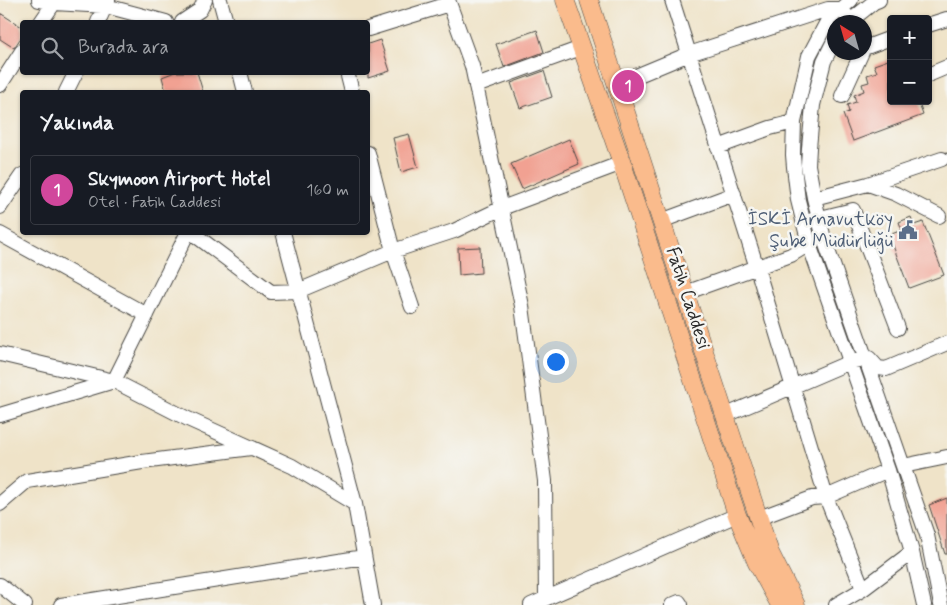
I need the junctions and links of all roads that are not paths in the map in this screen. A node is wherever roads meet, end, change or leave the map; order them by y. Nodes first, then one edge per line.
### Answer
1 (39, 0) edge
2 (205, 0) edge
3 (220, 0) edge
4 (565, 0) edge
5 (589, 0) edge
6 (672, 0) edge
7 (879, 0) edge
8 (449, 2) edge
9 (54, 3) junction
10 (107, 3) edge
11 (845, 4) edge
12 (859, 15) edge
13 (947, 19) edge
14 (42, 20) edge
15 (99, 20) edge
16 (160, 20) edge
17 (185, 20) edge
18 (225, 20) edge
19 (932, 24) edge
20 (370, 27) edge
21 (887, 39) edge
22 (872, 45) edge
23 (581, 48) junction
24 (20, 54) edge
25 (689, 54) junction
26 (827, 55) edge
27 (858, 60) edge
28 (947, 67) edge
29 (932, 73) edge
30 (74, 75) edge
31 (241, 75) edge
32 (348, 75) edge
33 (617, 84) junction
34 (0, 85) edge
35 (476, 86) junction
36 (67, 90) edge
37 (244, 90) edge
38 (352, 90) edge
39 (842, 96) dead end
40 (794, 122) junction
41 (718, 147) junction
42 (942, 159) dead end
43 (370, 161) edge
44 (622, 163) junction
45 (20, 178) edge
46 (868, 184) junction
47 (853, 189) junction
48 (734, 194) junction
49 (814, 198) junction
50 (0, 207) edge
51 (502, 208) junction
52 (853, 210) junction
53 (939, 216) dead end
54 (819, 219) junction
55 (661, 221) junction
56 (804, 221) junction
57 (0, 234) edge
58 (188, 235) edge
59 (194, 235) edge
60 (284, 235) edge
61 (809, 244) junction
62 (393, 251) junction
63 (757, 268) junction
64 (298, 291) junction
65 (685, 293) junction
66 (412, 307) dead end
67 (147, 315) junction
68 (898, 328) dead end
69 (947, 343) edge
70 (0, 354) edge
71 (865, 358) junction
72 (850, 362) junction
73 (114, 381) junction
74 (793, 387) junction
75 (0, 415) edge
76 (724, 416) junction
77 (252, 448) junction
78 (947, 457) edge
79 (903, 466) junction
80 (888, 470) junction
81 (826, 497) junction
82 (0, 504) edge
83 (355, 504) junction
84 (737, 515) junction
85 (759, 518) junction
86 (912, 552) junction
87 (364, 558) junction
88 (0, 586) edge
89 (863, 589) junction
90 (546, 598) junction
91 (25, 605) edge
92 (61, 605) edge
93 (373, 605) edge
94 (531, 605) edge
95 (672, 605) edge
96 (680, 605) edge
97 (780, 605) edge
98 (796, 605) edge
99 (836, 605) edge
100 (924, 605) edge
101 (941, 605) edge

1 - 9 street
2 - 17 street
3 - 18 street
4 - 23 main road, Fatih Caddesi
5 - 33 main road, Fatih Caddesi
6 - 25 street
7 - 12 street
8 - 20 street
8 - 35 street
9 - 10 street
9 - 14 street
10 - 15 street
10 - 16 street
11 - 25 street
11 - 40 street
13 - 19 street
21 - 22 street
23 - 35 street
23 - 44 main road, Fatih Caddesi
24 - 34 street
25 - 33 street
25 - 41 street
26 - 49 street
27 - 39 street
28 - 29 street
30 - 36 street
31 - 37 street
32 - 38 street
33 - 55 main road, Fatih Caddesi
35 - 51 street
40 - 41 street
40 - 56 street
41 - 48 street
42 - 46 street
43 - 62 street
44 - 51 street
44 - 84 main road, Fatih Caddesi
45 - 50 street
46 - 47 street
46 - 53 street
47 - 49 street
47 - 52 street
48 - 55 street
48 - 63 street
49 - 54 street
51 - 62 street
51 - 90 street
52 - 54 street
52 - 68 street
54 - 56 street
54 - 71 street
55 - 65 main road, Fatih Caddesi
56 - 61 street
57 - 67 street
58 - 67 street
59 - 64 street
60 - 64 street
61 - 63 street
61 - 72 street
62 - 64 street
62 - 66 street
63 - 65 street
63 - 74 street
64 - 83 street
65 - 76 main road, Fatih Caddesi
67 - 73 street
69 - 71 street
70 - 73 street
71 - 72 street
71 - 79 street
72 - 74 street
72 - 80 street
73 - 75 street
73 - 77 street
74 - 76 street
74 - 81 street
76 - 85 main road, Fatih Caddesi
77 - 82 street
77 - 83 street
78 - 79 street
79 - 101 street
80 - 81 street
80 - 86 street
81 - 85 street
81 - 89 street
83 - 87 street
84 - 90 street
84 - 97 main road, Fatih Caddesi
85 - 98 main road, Fatih Caddesi
86 - 89 street
86 - 100 street
87 - 92 street
87 - 93 street
88 - 91 street
89 - 99 street
90 - 94 street
95 - 96 street

